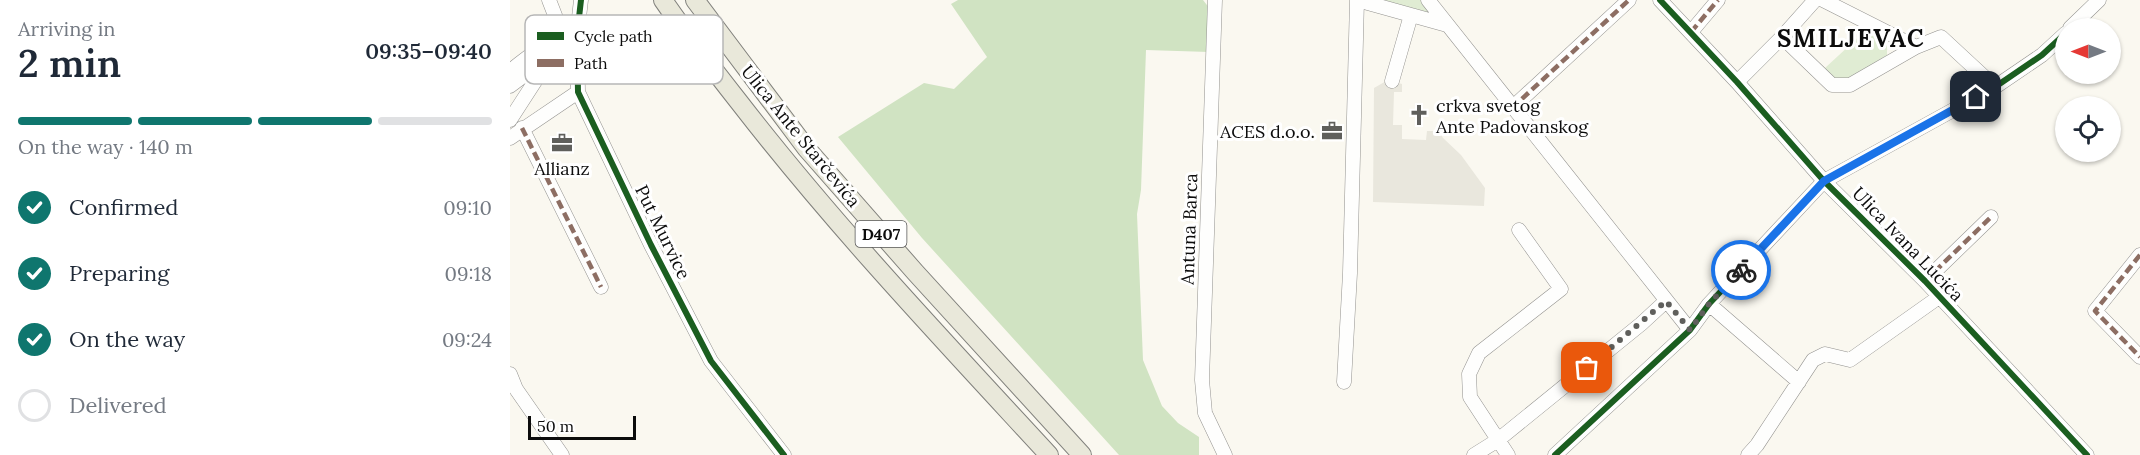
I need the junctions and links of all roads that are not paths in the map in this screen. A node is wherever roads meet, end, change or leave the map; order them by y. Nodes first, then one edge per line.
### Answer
1 (549, 0) edge
2 (581, 0) edge
3 (663, 0) edge
4 (695, 0) edge
5 (1215, 0) edge
6 (1357, 0) edge
7 (1428, 0) edge
8 (1629, 0) edge
9 (1660, 0) edge
10 (1718, 0) edge
11 (1815, 0) edge
12 (1823, 0) edge
13 (2099, 0) edge
14 (558, 15) edge
15 (576, 15) edge
16 (673, 15) edge
17 (706, 15) edge
18 (1411, 15) junction
19 (2080, 18) edge
20 (1447, 25) junction
21 (1691, 32) junction
22 (723, 37) edge
23 (1782, 37) junction
24 (2055, 43) edge
25 (1916, 47) junction
26 (525, 62) edge
27 (510, 71) edge
28 (525, 72) edge
29 (1392, 81) dead end
30 (723, 82) edge
31 (1737, 82) junction
32 (532, 84) edge
33 (535, 84) edge
34 (577, 84) edge
35 (510, 86) edge
36 (1995, 87) junction
37 (578, 92) junction
38 (510, 100) edge
39 (1512, 108) junction
40 (516, 124) edge
41 (510, 138) edge
42 (1824, 181) junction
43 (1991, 217) dead end
44 (1519, 230) dead end
45 (2140, 255) edge
46 (1925, 281) junction
47 (602, 287) dead end
48 (1939, 297) junction
49 (1666, 301) junction
50 (1709, 304) junction
51 (1690, 330) junction
52 (2140, 357) edge
53 (510, 374) edge
54 (1344, 382) dead end
55 (1798, 382) junction
56 (1498, 440) junction
57 (562, 455) edge
58 (784, 455) edge
59 (1049, 455) edge
60 (1083, 455) edge
61 (1225, 455) edge
62 (1474, 455) edge
63 (1508, 455) edge
64 (1555, 455) edge
65 (1748, 455) edge
66 (2087, 455) edge

1 - 14 street
2 - 15 street, Put Murvice
3 - 16 main road, Ulica Ante Starčevića / D407
4 - 17 main road, Ulica Ante Starčevića / D407
5 - 61 street, Antuna Barca
6 - 18 street
6 - 54 street
7 - 20 street
8 - 39 street
9 - 21 street, Ulica Ivana Lucića
10 - 21 street
11 - 23 street
12 - 25 street
13 - 19 street
18 - 20 street
18 - 29 street
20 - 39 street
21 - 31 street, Ulica Ivana Lucića
22 - 60 main road, Ulica Ante Starčevića / D407
23 - 25 street
23 - 31 street
24 - 36 street
25 - 36 street
26 - 27 street
28 - 35 street
30 - 59 main road, Ulica Ante Starčevića / D407
31 - 42 street, Ulica Ivana Lucića
32 - 38 street
33 - 40 street
34 - 37 street, Put Murvice
36 - 42 street
37 - 40 street
37 - 58 street, Put Murvice
39 - 49 street
40 - 41 street
40 - 47 street
42 - 46 street, Ulica Ivana Lucića
42 - 50 street
43 - 46 street
44 - 56 street
45 - 52 street
46 - 48 street, Ulica Ivana Lucića
48 - 55 street
48 - 66 street, Ulica Ivana Lucića
49 - 51 street
49 - 56 street
50 - 51 street
50 - 55 street
51 - 64 street
53 - 57 street
55 - 65 street
56 - 62 street
56 - 63 street

